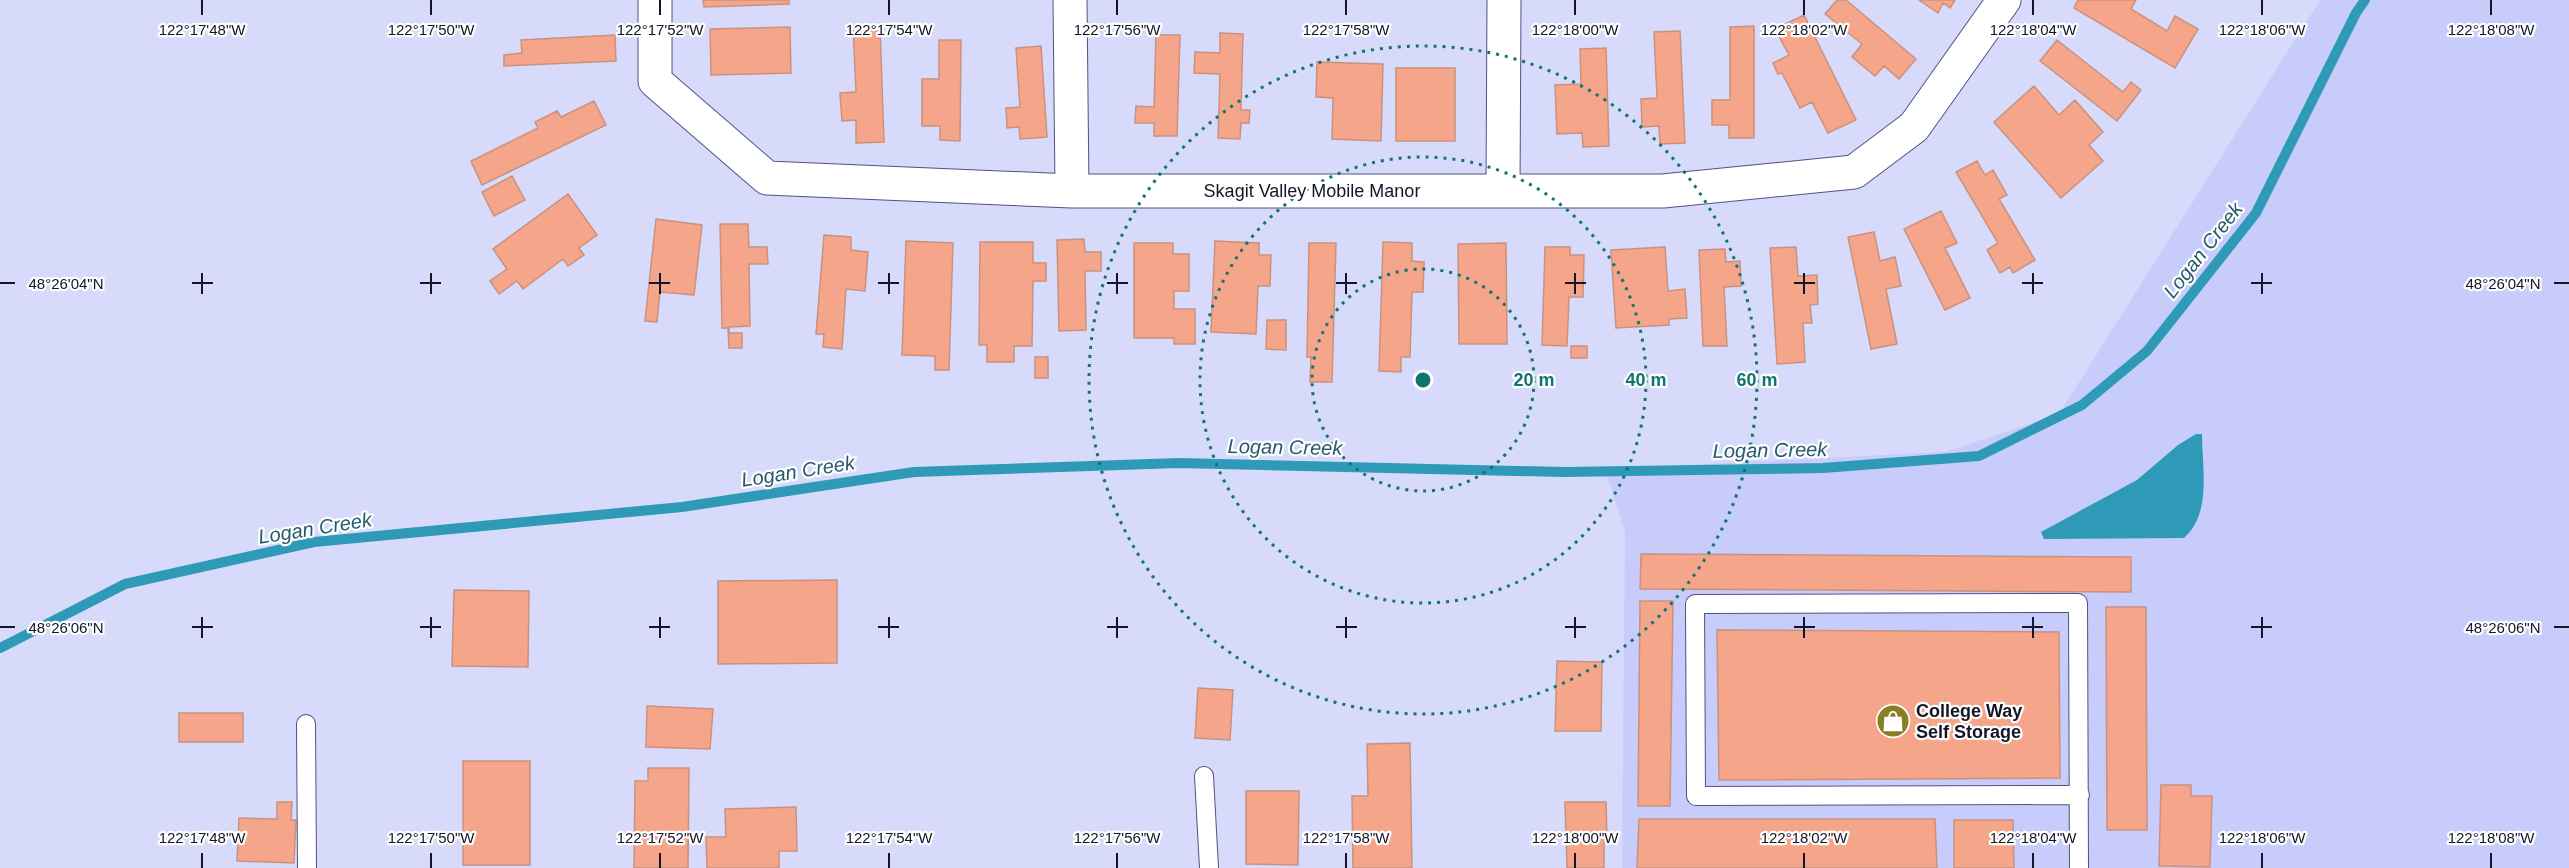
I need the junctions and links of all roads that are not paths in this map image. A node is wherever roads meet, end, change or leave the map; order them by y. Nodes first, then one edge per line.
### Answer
1 (655, 0) edge
2 (1070, 0) edge
3 (1504, 0) edge
4 (2004, 0) edge
5 (1072, 191) junction
6 (1503, 191) junction
7 (306, 724) dead end
8 (1204, 776) dead end
9 (2080, 795) junction
10 (307, 868) edge
11 (1209, 868) edge
12 (2079, 868) edge

1 - 5 street, Skagit Valley Mobile Manor
2 - 5 street
3 - 6 street
4 - 6 street, Skagit Valley Mobile Manor
5 - 6 street, Skagit Valley Mobile Manor
7 - 10 lane
8 - 11 lane
9 - 9 lane
9 - 12 lane

